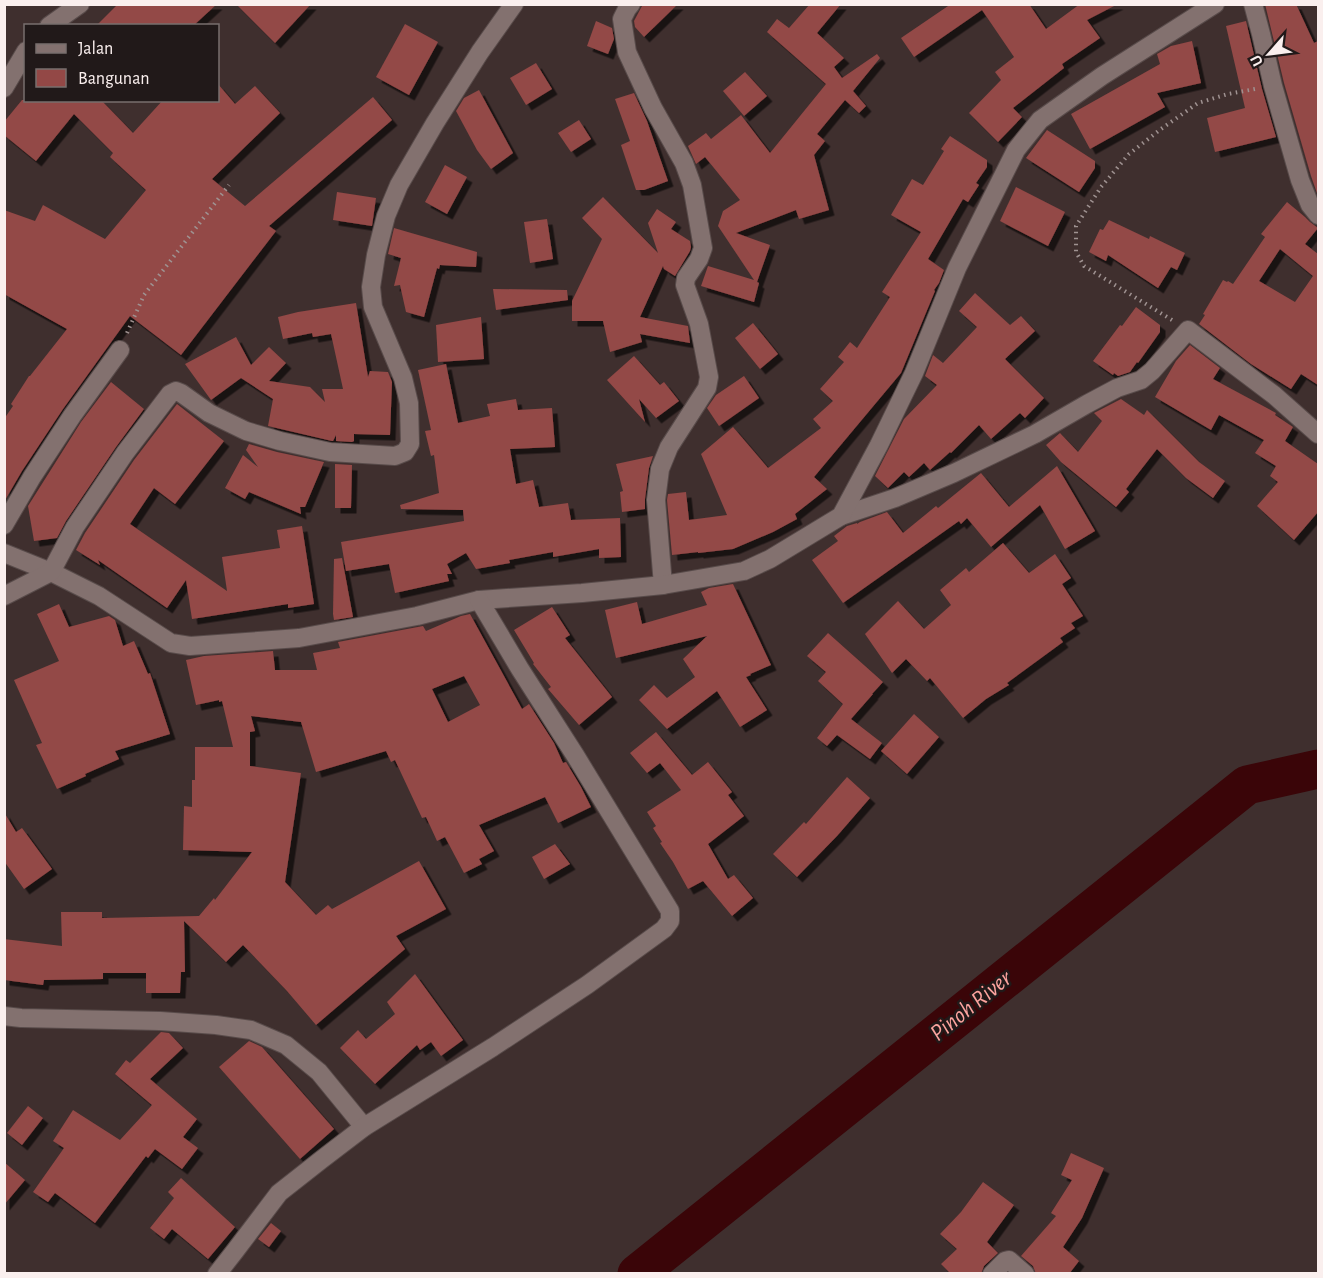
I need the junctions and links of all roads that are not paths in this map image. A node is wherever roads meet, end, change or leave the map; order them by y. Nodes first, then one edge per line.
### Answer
1 (80, 4) edge
2 (514, 4) edge
3 (631, 4) edge
4 (1215, 4) edge
5 (1253, 4) edge
6 (52, 24) edge
7 (24, 54) edge
8 (4, 88) edge
9 (1318, 215) edge
10 (120, 350) road end
11 (1318, 434) edge
12 (841, 516) junction
13 (4, 525) edge
14 (4, 553) edge
15 (51, 572) junction
16 (663, 585) junction
17 (4, 596) edge
18 (479, 600) junction
19 (4, 1016) edge
20 (364, 1127) junction
21 (217, 1274) edge
22 (992, 1274) edge
23 (1024, 1274) edge

1 - 6 street
2 - 15 street
3 - 16 street
4 - 12 street
5 - 9 street
7 - 8 street
10 - 13 street
11 - 12 street
12 - 16 street
14 - 15 street
15 - 17 street
15 - 18 street
16 - 18 street
18 - 20 street
19 - 20 street
20 - 21 street
22 - 23 street

